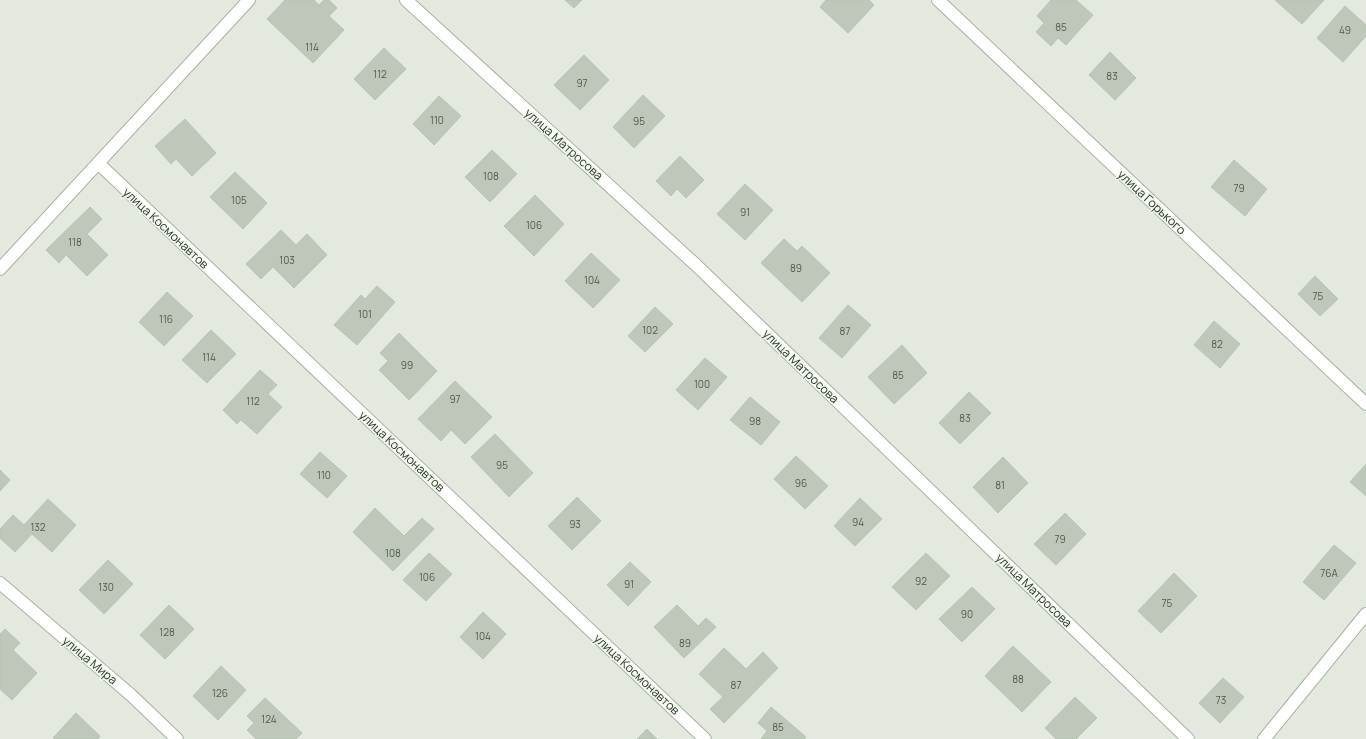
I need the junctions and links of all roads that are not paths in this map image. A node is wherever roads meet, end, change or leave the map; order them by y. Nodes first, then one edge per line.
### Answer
1 (248, 0) edge
2 (406, 0) edge
3 (938, 0) edge
4 (98, 164) junction
5 (0, 269) edge
6 (1366, 404) edge
7 (0, 583) edge
8 (1366, 614) edge
9 (177, 739) edge
10 (706, 739) edge
11 (1188, 739) edge
12 (1264, 739) edge

1 - 4 street
2 - 11 street, улица Матросова
3 - 6 street, улица Горького
4 - 5 street
4 - 10 street, улица Космонавтов
7 - 9 street, улица Мира
8 - 12 street

